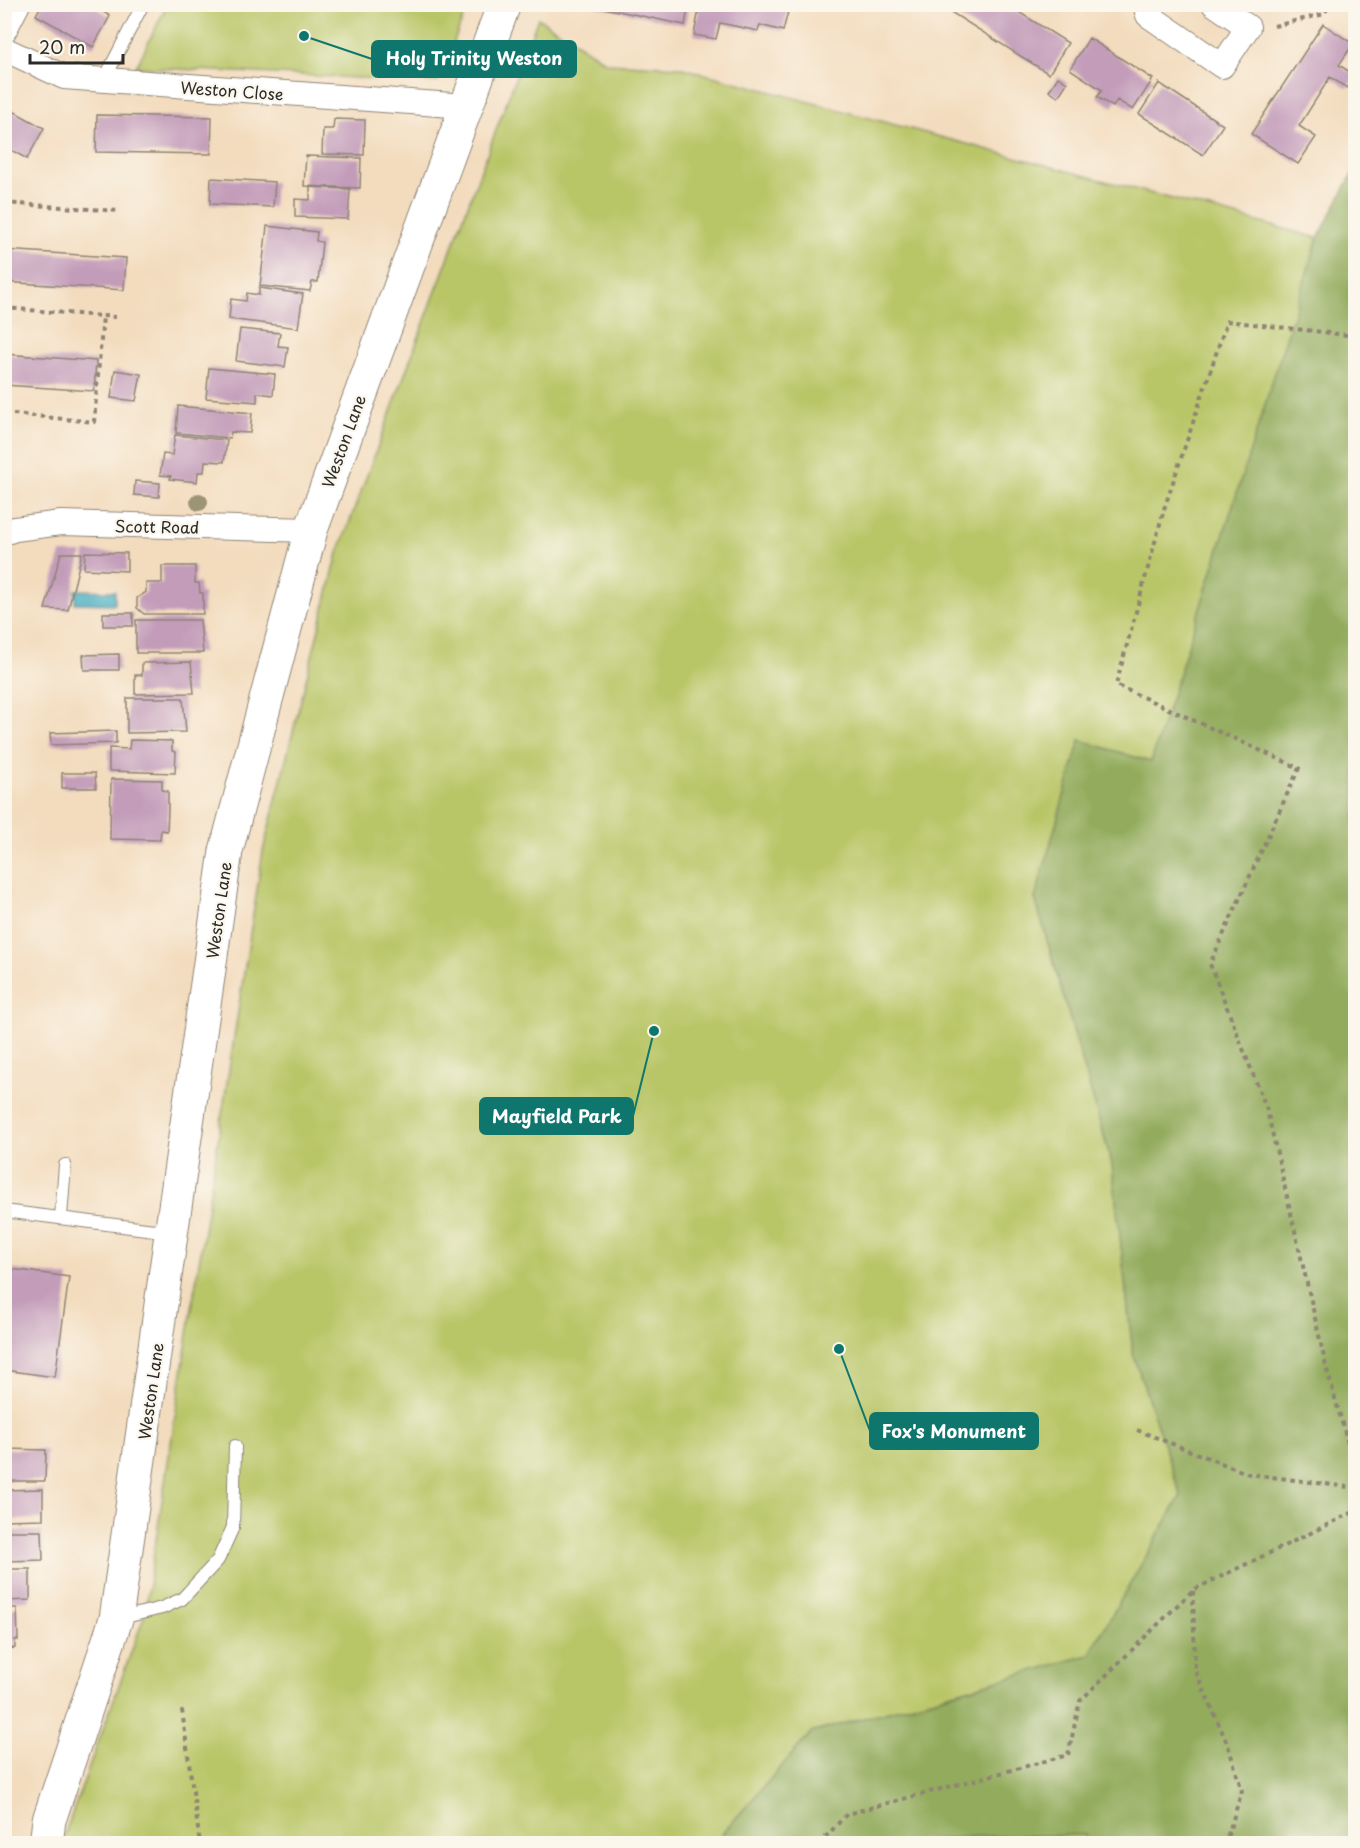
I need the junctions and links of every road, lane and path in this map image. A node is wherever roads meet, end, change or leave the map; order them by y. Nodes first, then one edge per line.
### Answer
1 (18, 4) edge
2 (143, 4) edge
3 (504, 4) edge
4 (1145, 4) edge
5 (1214, 4) edge
6 (1330, 4) edge
7 (4, 32) edge
8 (1243, 34) junction
9 (4, 49) edge
10 (104, 80) junction
11 (465, 106) junction
12 (4, 203) edge
13 (119, 211) dead end
14 (4, 308) edge
15 (103, 316) junction
16 (115, 317) dead end
17 (1356, 336) edge
18 (4, 413) edge
19 (311, 530) junction
20 (4, 533) edge
21 (65, 1165) dead end
22 (4, 1211) edge
23 (61, 1217) junction
24 (172, 1233) junction
25 (1137, 1430) dead end
26 (235, 1446) dead end
27 (1356, 1472) edge
28 (1356, 1488) edge
29 (1356, 1510) edge
30 (1192, 1590) junction
31 (116, 1619) junction
32 (182, 1710) dead end
33 (46, 1844) edge
34 (200, 1844) edge
35 (819, 1844) edge
36 (1225, 1844) edge

1 - 7 street
2 - 10 lane
3 - 11 street, Weston Lane
4 - 8 street
5 - 8 street
6 - 8 path
9 - 10 street, Weston Close
10 - 11 street, Weston Close
11 - 19 street, Weston Lane
12 - 13 path
14 - 15 path
15 - 16 path
15 - 18 path
17 - 27 path
19 - 20 street, Scott Road
19 - 24 street, Weston Lane
21 - 23 lane
22 - 23 lane
23 - 24 lane
24 - 31 street, Weston Lane
25 - 28 path
26 - 31 lane
29 - 30 path
30 - 35 path
30 - 36 path
31 - 33 street, Weston Lane
32 - 34 path

